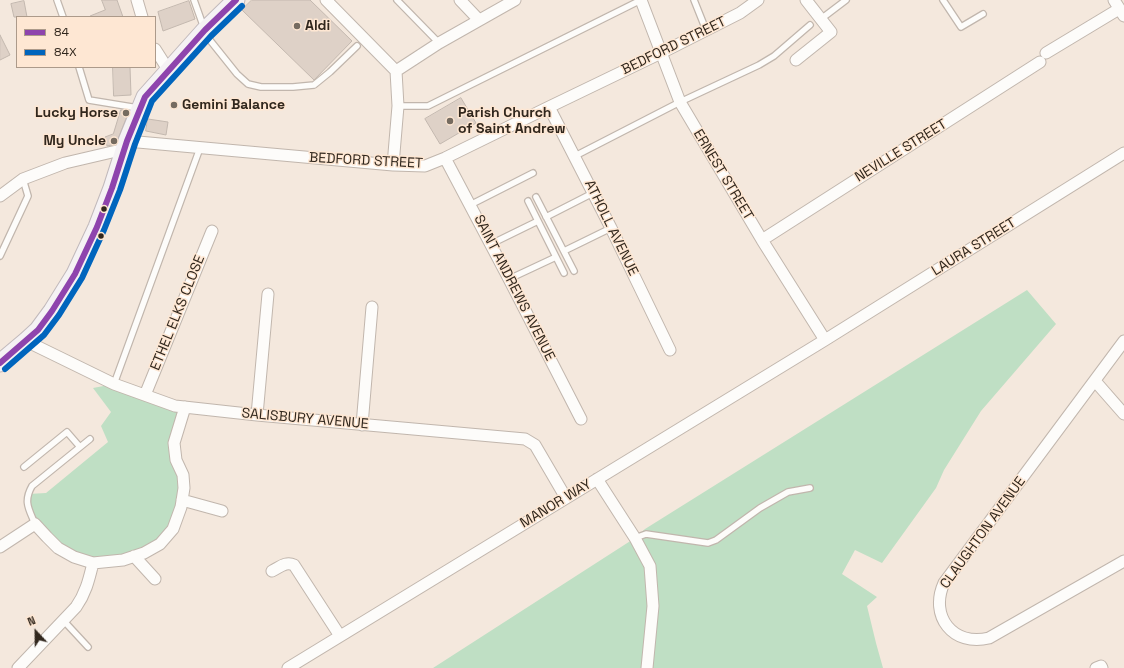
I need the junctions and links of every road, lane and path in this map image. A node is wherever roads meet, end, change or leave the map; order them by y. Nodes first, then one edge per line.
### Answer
1 (57, 0) edge
2 (137, 0) edge
3 (194, 0) edge
4 (236, 0) edge
5 (326, 0) edge
6 (398, 0) edge
7 (460, 0) edge
8 (516, 0) edge
9 (641, 0) edge
10 (694, 0) edge
11 (758, 0) edge
12 (806, 0) edge
13 (846, 0) edge
14 (945, 1) edge
15 (1119, 8) edge
16 (983, 14) dead end
17 (63, 16) edge
18 (142, 16) edge
19 (821, 19) junction
20 (479, 20) junction
21 (810, 25) dead end
22 (706, 30) junction
23 (204, 31) junction
24 (439, 43) junction
25 (357, 46) dead end
26 (156, 51) edge
27 (1046, 52) dead end
28 (661, 54) junction
29 (796, 60) dead end
30 (1040, 62) dead end
31 (79, 68) edge
32 (169, 71) junction
33 (396, 71) junction
34 (680, 102) junction
35 (398, 106) junction
36 (549, 107) junction
37 (141, 108) junction
38 (126, 145) junction
39 (200, 148) junction
40 (1124, 153) edge
41 (575, 156) junction
42 (445, 158) junction
43 (393, 165) junction
44 (534, 172) dead end
45 (23, 179) junction
46 (594, 193) junction
47 (0, 196) edge
48 (536, 197) dead end
49 (528, 201) dead end
50 (470, 205) junction
51 (546, 216) junction
52 (538, 221) junction
53 (611, 228) junction
54 (212, 231) dead end
55 (762, 240) junction
56 (491, 244) junction
57 (564, 251) junction
58 (0, 256) edge
59 (556, 256) junction
60 (574, 271) dead end
61 (564, 273) dead end
62 (509, 279) junction
63 (268, 294) dead end
64 (372, 308) dead end
65 (825, 340) junction
66 (26, 342) junction
67 (1124, 342) edge
68 (670, 350) dead end
69 (0, 363) edge
70 (1095, 381) junction
71 (114, 384) junction
72 (144, 395) junction
73 (185, 407) junction
74 (1124, 414) edge
75 (257, 415) junction
76 (581, 419) dead end
77 (362, 425) junction
78 (90, 439) dead end
79 (80, 447) junction
80 (24, 467) dead end
81 (597, 479) junction
82 (810, 488) dead end
83 (566, 498) junction
84 (182, 500) junction
85 (222, 510) dead end
86 (35, 524) junction
87 (635, 538) junction
88 (0, 547) edge
89 (134, 556) junction
90 (1124, 561) edge
91 (93, 563) junction
92 (272, 571) dead end
93 (155, 579) dead end
94 (63, 620) junction
95 (340, 636) junction
96 (88, 647) dead end
97 (18, 668) edge
98 (288, 668) edge
99 (647, 668) edge
100 (1096, 668) edge
101 (1102, 668) edge

1 - 17 lane
2 - 18 street
3 - 23 lane
4 - 23 main road
5 - 33 street
6 - 24 lane
7 - 20 street
8 - 20 street
9 - 28 street, ERNEST STREET
9 - 35 lane
10 - 22 lane
11 - 22 street, BEDFORD STREET
12 - 19 street
13 - 19 lane
14 - 16 lane
15 - 27 street
19 - 29 street
20 - 24 street
21 - 34 lane
22 - 28 street, BEDFORD STREET
23 - 25 lane
23 - 32 main road
24 - 33 street
26 - 32 street
28 - 34 street, ERNEST STREET
28 - 36 street, BEDFORD STREET
30 - 55 street, NEVILLE STREET
31 - 37 lane
32 - 37 main road
33 - 35 street
34 - 41 lane
34 - 55 street, ERNEST STREET
35 - 43 street
36 - 41 street, ATHOLL AVENUE
36 - 42 street, BEDFORD STREET
37 - 38 main road
38 - 39 street, BEDFORD STREET
38 - 45 street, BEDFORD STREET
38 - 66 main road
39 - 43 street, BEDFORD STREET
39 - 71 lane
40 - 65 street, LAURA STREET
41 - 46 street, ATHOLL AVENUE
42 - 43 street, BEDFORD STREET
42 - 50 street, SAINT ANDREWS AVENUE
44 - 50 lane
45 - 47 street, BEDFORD STREET
45 - 58 lane
46 - 51 lane
46 - 53 street, ATHOLL AVENUE
48 - 51 lane
49 - 52 lane
50 - 56 street, SAINT ANDREWS AVENUE
51 - 57 lane
52 - 56 lane
52 - 59 lane
53 - 57 lane
53 - 68 street, ATHOLL AVENUE
54 - 72 street, ETHEL ELKS CLOSE
55 - 65 street, ERNEST STREET
56 - 62 street, SAINT ANDREWS AVENUE
57 - 60 lane
59 - 61 lane
59 - 62 lane
62 - 76 street, SAINT ANDREWS AVENUE
63 - 75 street
64 - 77 street
65 - 81 street, MANOR WAY
66 - 69 main road
66 - 71 street, SALISBURY AVENUE
67 - 70 street, CLAUGHTON AVENUE
70 - 74 street
70 - 90 street, CLAUGHTON AVENUE
71 - 72 street, SALISBURY AVENUE
72 - 73 street, SALISBURY AVENUE
73 - 75 street, SALISBURY AVENUE
73 - 84 street
75 - 77 street, SALISBURY AVENUE
77 - 83 street, SALISBURY AVENUE
78 - 79 lane
79 - 80 lane
79 - 86 lane
81 - 83 street, MANOR WAY
81 - 87 street
82 - 87 lane
83 - 95 street, MANOR WAY
84 - 85 street
84 - 89 street
86 - 88 street
86 - 91 street
87 - 99 street
89 - 91 street
89 - 93 street
91 - 94 street
92 - 95 street
94 - 96 lane
94 - 97 street
95 - 98 street, MANOR WAY
100 - 101 street

